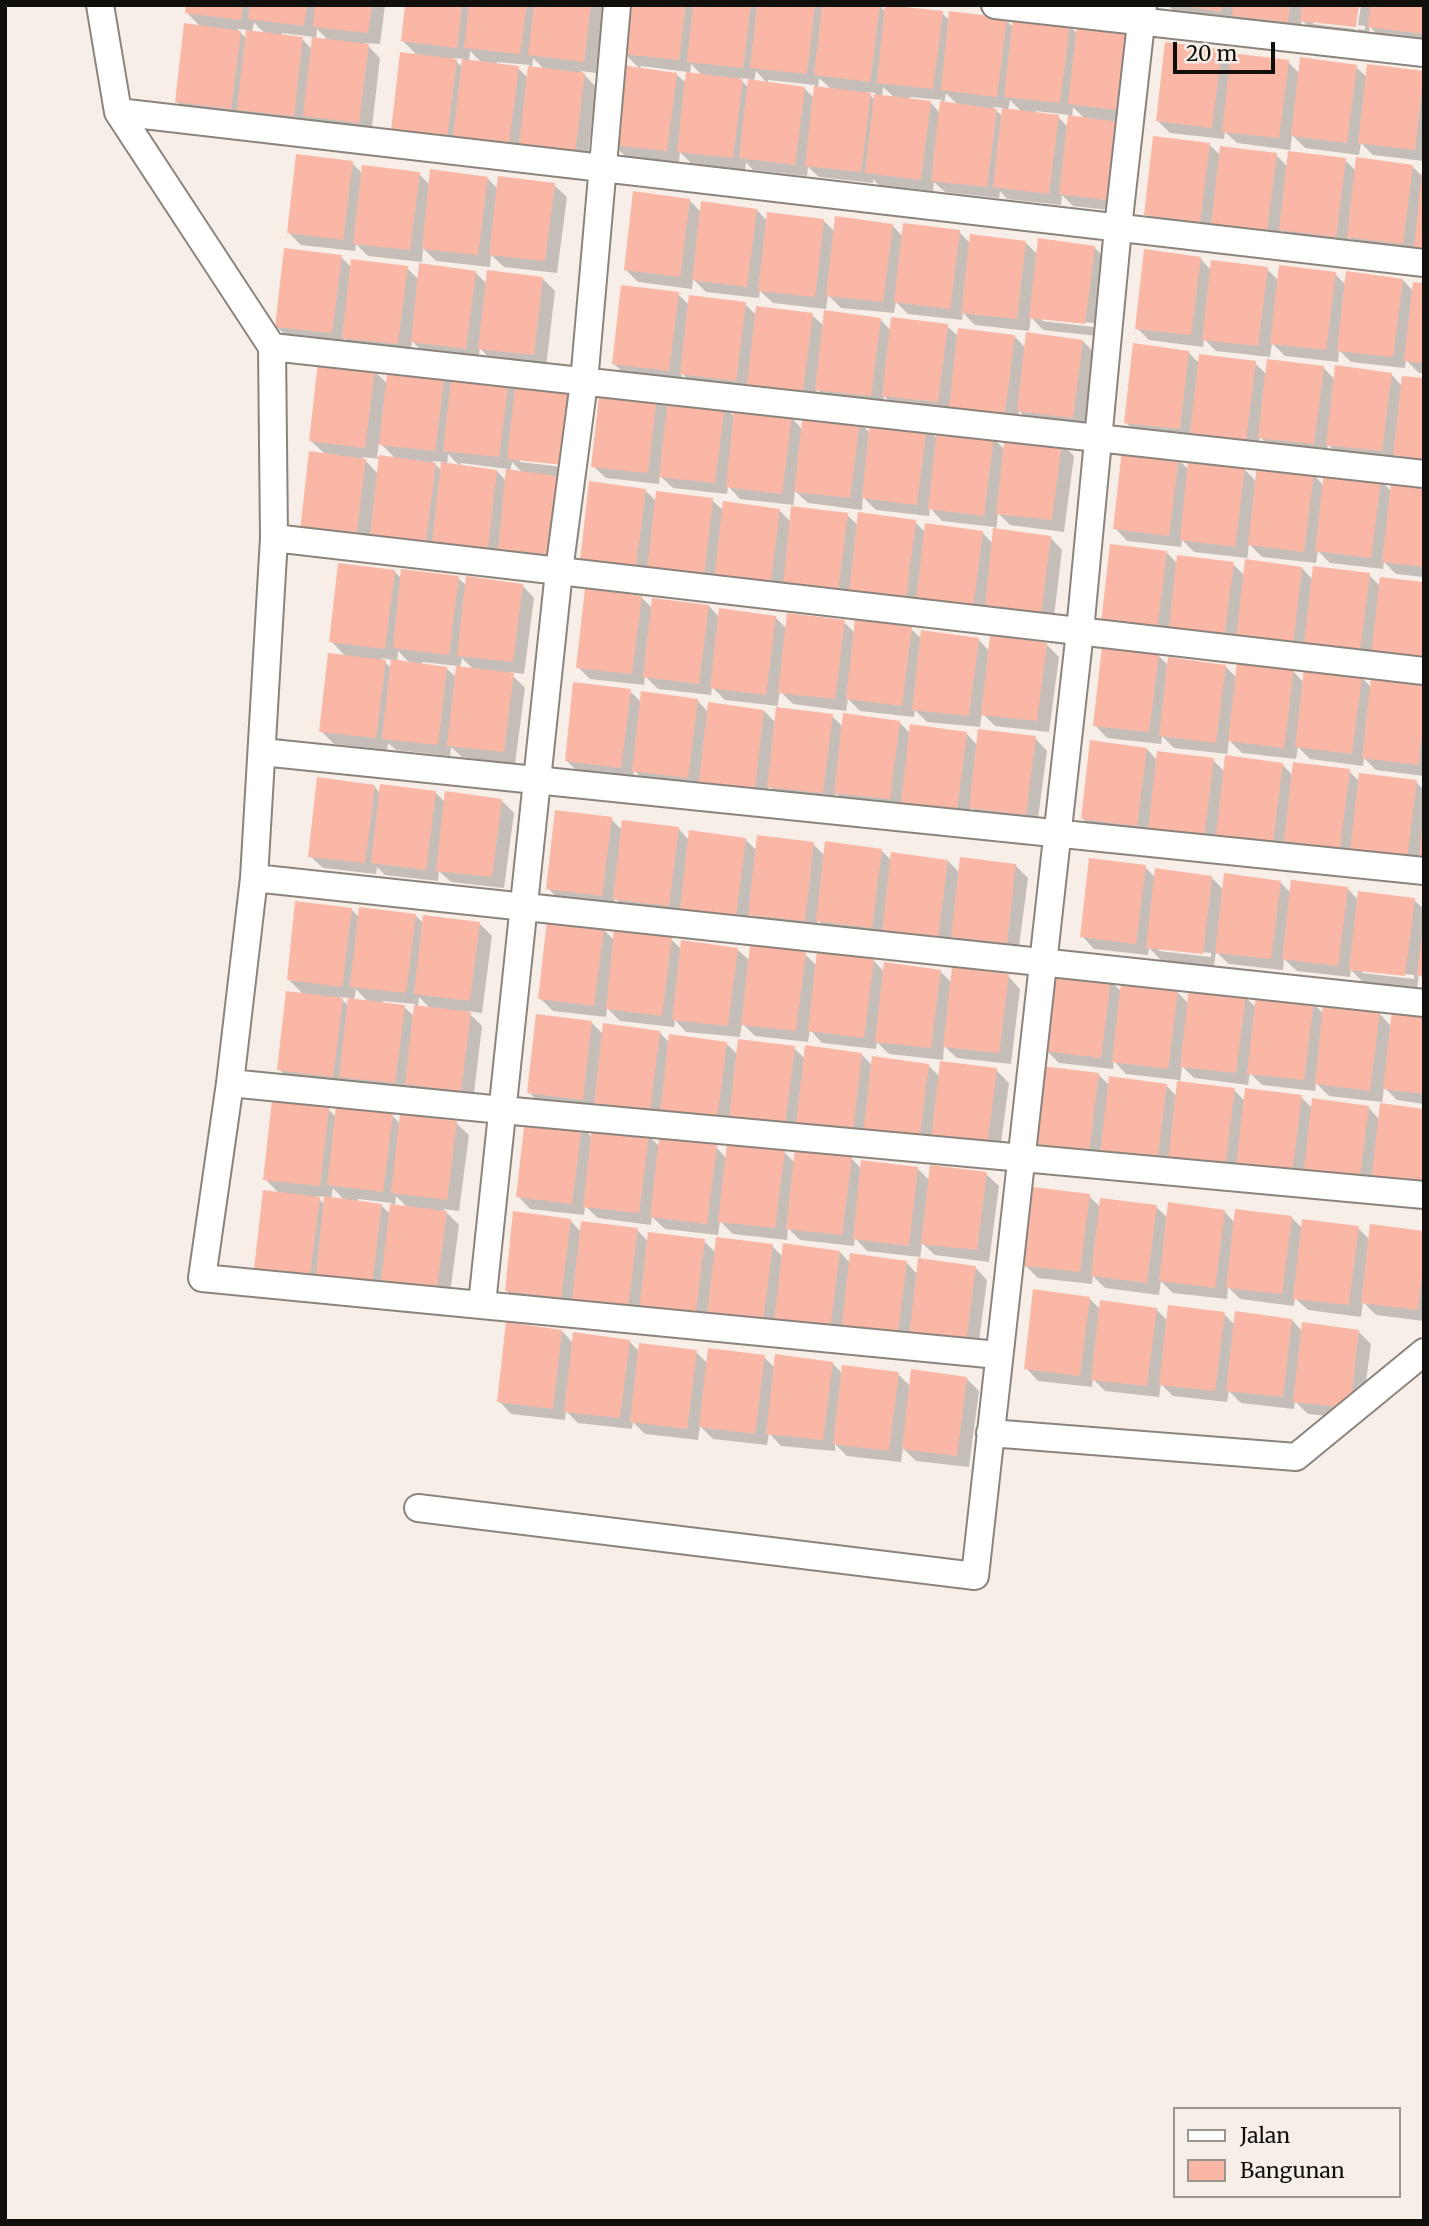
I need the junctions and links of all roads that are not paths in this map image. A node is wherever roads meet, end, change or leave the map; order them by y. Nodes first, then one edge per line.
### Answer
1 (100, 5) edge
2 (617, 5) edge
3 (995, 5) edge
4 (1142, 13) edge
5 (1424, 53) edge
6 (118, 112) junction
7 (604, 168) junction
8 (1118, 228) junction
9 (1424, 263) edge
10 (272, 347) junction
11 (584, 382) junction
12 (1100, 439) junction
13 (1424, 474) edge
14 (274, 538) junction
15 (559, 570) junction
16 (1080, 631) junction
17 (1424, 671) edge
18 (262, 752) junction
19 (537, 780) junction
20 (1058, 833) junction
21 (1424, 871) edge
22 (254, 878) junction
23 (525, 907) junction
24 (1043, 962) junction
25 (1424, 1003) edge
26 (230, 1083) junction
27 (502, 1110) junction
28 (1021, 1158) junction
29 (1424, 1195) edge
30 (482, 1304) junction
31 (1424, 1352) edge
32 (999, 1355) junction
33 (990, 1433) junction
34 (418, 1508) dead end

1 - 6 street
2 - 7 street
3 - 4 street
4 - 5 street
4 - 8 street
6 - 7 street
6 - 10 street
7 - 8 street
7 - 11 street
8 - 9 street
8 - 12 street
10 - 11 street
10 - 14 street
11 - 12 street
11 - 15 street
12 - 13 street
12 - 16 street
14 - 15 street
14 - 18 street
15 - 16 street
15 - 19 street
16 - 17 street
16 - 20 street
18 - 19 street
18 - 22 street
19 - 20 street
19 - 23 street
20 - 21 street
20 - 24 street
22 - 23 street
22 - 26 street
23 - 24 street
23 - 27 street
24 - 25 street
24 - 28 street
26 - 27 street
26 - 30 street
27 - 28 street
27 - 30 street
28 - 29 street
28 - 32 street
30 - 32 street
31 - 33 street
32 - 33 street
33 - 34 street

